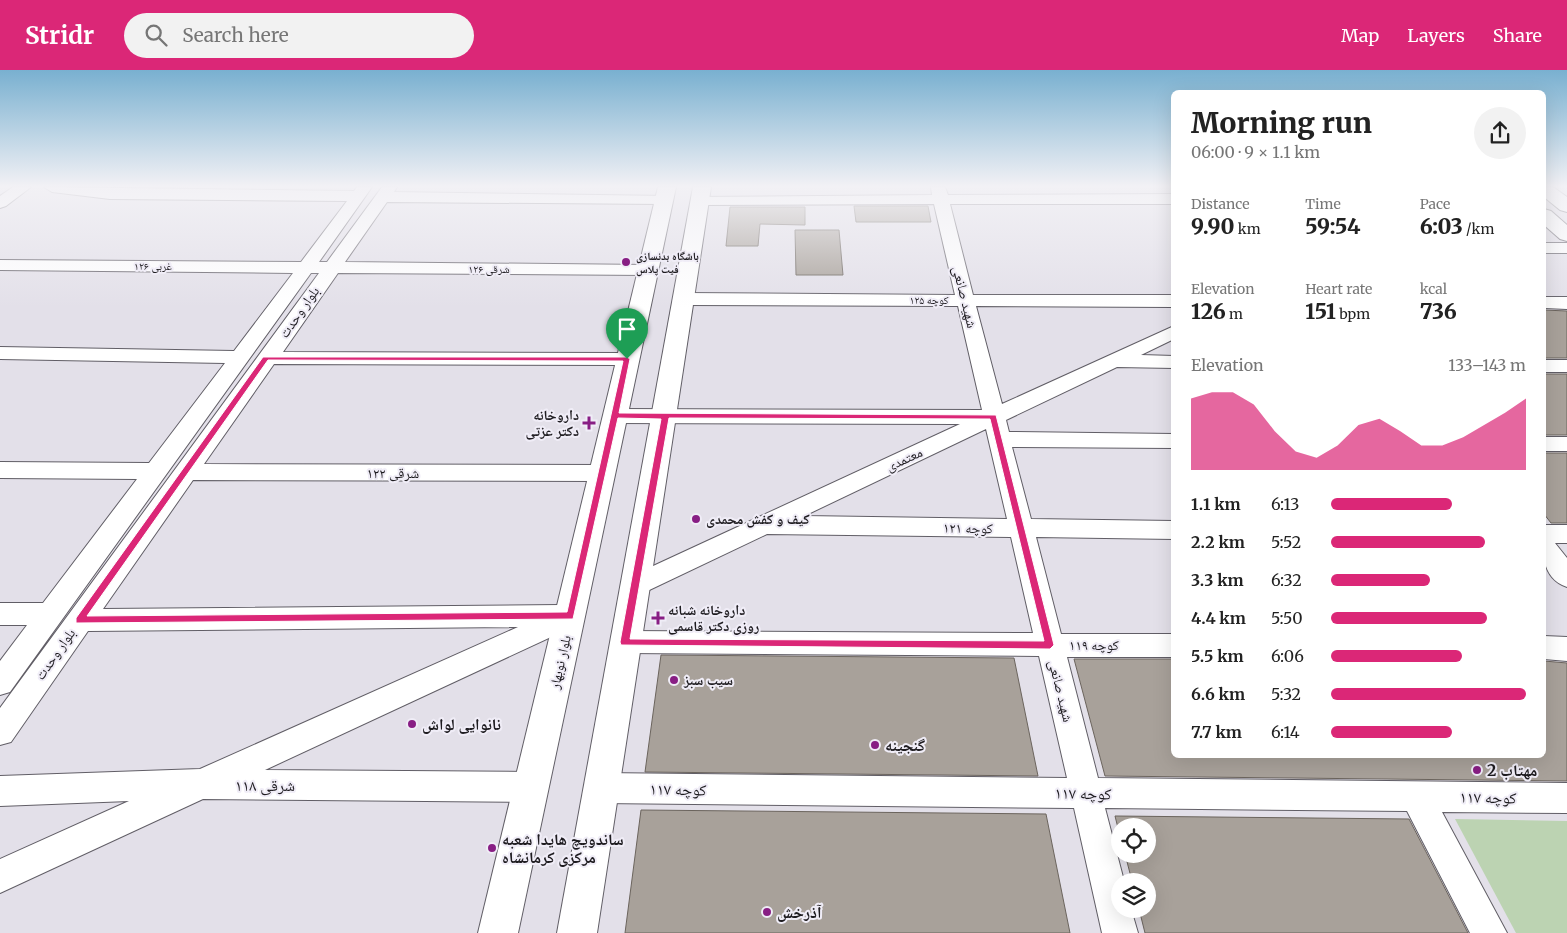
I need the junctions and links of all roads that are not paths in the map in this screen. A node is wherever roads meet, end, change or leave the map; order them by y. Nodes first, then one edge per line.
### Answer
1 (335, 227) edge
2 (360, 227) edge
3 (658, 227) edge
4 (696, 227) edge
5 (948, 227) edge
6 (1546, 248) edge
7 (1567, 248) edge
8 (0, 265) edge
9 (306, 267) junction
10 (330, 267) junction
11 (648, 270) junction
12 (684, 299) junction
13 (966, 300) junction
14 (1171, 301) edge
15 (1546, 303) edge
16 (1567, 303) edge
17 (1171, 333) edge
18 (0, 354) edge
19 (239, 357) junction
20 (266, 358) junction
21 (627, 359) junction
22 (1112, 361) junction
23 (1171, 362) edge
24 (1546, 366) edge
25 (1567, 366) edge
26 (615, 416) junction
27 (665, 417) junction
28 (997, 428) junction
29 (1171, 441) edge
30 (1546, 444) edge
31 (1567, 444) edge
32 (0, 470) edge
33 (155, 471) junction
34 (184, 472) junction
35 (602, 473) junction
36 (763, 525) junction
37 (1021, 528) junction
38 (1171, 530) edge
39 (1546, 534) edge
40 (1567, 534) edge
41 (1546, 550) edge
42 (1567, 577) edge
43 (634, 586) junction
44 (0, 614) edge
45 (51, 614) junction
46 (570, 616) junction
47 (79, 620) junction
48 (625, 642) junction
49 (1050, 645) junction
50 (1171, 646) edge
51 (1546, 648) edge
52 (1567, 649) edge
53 (0, 683) edge
54 (0, 732) edge
55 (197, 784) junction
56 (531, 787) junction
57 (600, 788) junction
58 (0, 791) edge
59 (1086, 793) junction
60 (1416, 796) junction
61 (1567, 798) edge
62 (0, 876) edge
63 (498, 933) edge
64 (577, 933) edge
65 (1120, 933) edge
66 (1489, 933) edge

1 - 9 street, بلوار وحدت
2 - 10 street, بلوار وحدت
3 - 11 main road, بلوار نوبهار
4 - 12 main road
5 - 13 street, شهید صانعی
6 - 7 street
8 - 9 street, ۱۲۶ غربی
9 - 10 street, ۱۲۶ غربی
9 - 19 street, بلوار وحدت
10 - 11 street, ۱۲۶ شرقی
10 - 20 street, بلوار وحدت
11 - 21 main road, بلوار نوبهار
12 - 13 street, کوچه ۱۲۵
12 - 27 main road
13 - 14 street, کوچه ۱۲۵
13 - 28 street, شهید صانعی
15 - 16 street
17 - 22 street, معتمدی
18 - 19 street
19 - 33 street, بلوار وحدت
20 - 21 street
20 - 34 street, بلوار وحدت
21 - 26 main road, بلوار نوبهار
22 - 23 street
22 - 28 street, معتمدی
24 - 25 street
26 - 27 street
26 - 35 main road, بلوار نوبهار
27 - 28 street
27 - 43 main road
28 - 29 street
28 - 36 street, معتمدی
28 - 37 street, شهید صانعی
30 - 31 street
32 - 33 street
33 - 45 street, بلوار وحدت
34 - 35 street, ۱۲۲ شرقی
34 - 47 street, بلوار وحدت
35 - 46 main road, بلوار نوبهار
36 - 37 street, کوچه ۱۲۱
36 - 43 street, معتمدی
37 - 38 street, کوچه ۱۲۱
37 - 49 street, شهید صانعی
39 - 40 street
41 - 42 street
43 - 48 main road
44 - 45 street
45 - 53 street, بلوار وحدت
46 - 47 street
46 - 55 street
46 - 56 main road, بلوار نوبهار
47 - 54 street, بلوار وحدت
48 - 49 street, کوچه ۱۱۹
48 - 57 main road
49 - 50 street, کوچه ۱۱۹
49 - 59 street, شهید صانعی
51 - 52 street
55 - 56 street, ۱۱۸ شرقی
55 - 58 street, ۱۱۸ شرقی
55 - 62 street
56 - 63 main road, بلوار نوبهار
57 - 59 street, کوچه ۱۱۷
57 - 64 main road
59 - 60 street, کوچه ۱۱۷
59 - 65 street, شهید صانعی
60 - 61 street, کوچه ۱۱۷
60 - 66 street

